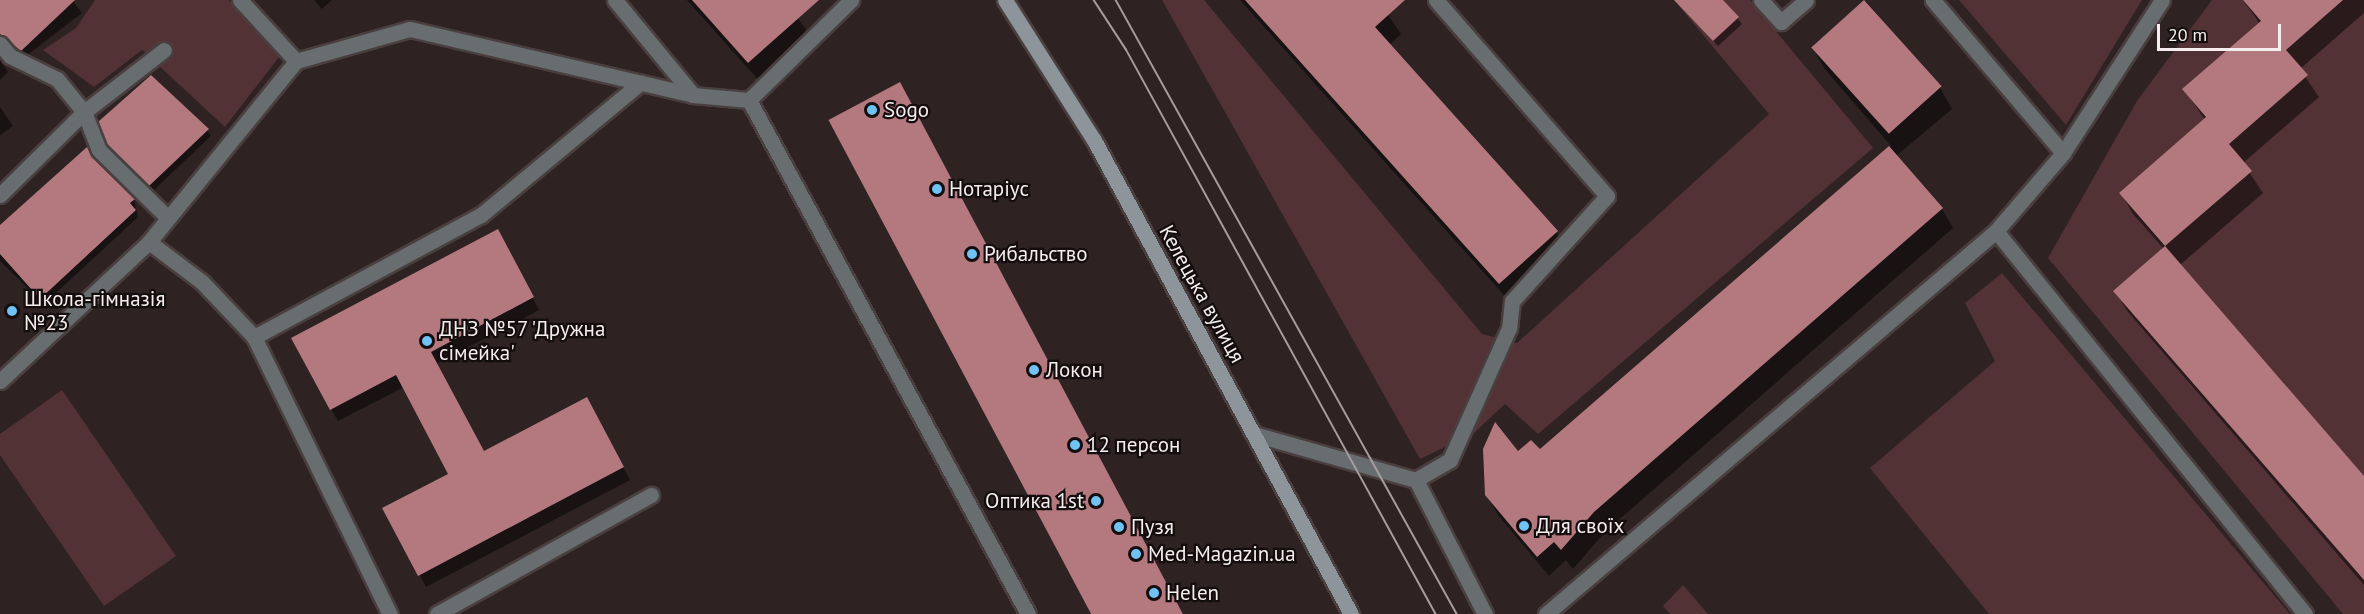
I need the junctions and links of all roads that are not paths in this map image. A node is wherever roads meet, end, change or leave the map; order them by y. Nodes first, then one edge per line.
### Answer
1 (240, 0) edge
2 (615, 0) edge
3 (851, 0) edge
4 (1436, 0) edge
5 (1761, 0) edge
6 (1806, 0) edge
7 (1933, 0) edge
8 (2162, 0) edge
9 (1008, 1) edge
10 (0, 44) edge
11 (164, 50) dead end
12 (296, 61) junction
13 (640, 83) junction
14 (693, 95) junction
15 (749, 100) junction
16 (84, 112) junction
17 (2063, 153) junction
18 (0, 195) edge
19 (168, 218) junction
20 (1996, 231) junction
21 (149, 242) junction
22 (254, 337) junction
23 (0, 381) edge
24 (1254, 434) junction
25 (1416, 480) junction
26 (651, 495) dead end
27 (390, 614) edge
28 (437, 614) edge
29 (1028, 614) edge
30 (1352, 614) edge
31 (1485, 614) edge
32 (1546, 614) edge
33 (2305, 614) edge

1 - 12 lane
2 - 14 lane
3 - 15 lane
4 - 25 lane
5 - 6 lane
7 - 17 lane
8 - 17 lane
9 - 24 main road, Келецька вулиця
10 - 16 lane
11 - 16 lane
12 - 13 lane
12 - 19 lane
13 - 14 lane
13 - 22 lane
14 - 15 lane
15 - 29 lane
16 - 18 lane
16 - 19 lane
17 - 20 lane
19 - 21 lane
20 - 32 lane
20 - 33 lane
21 - 22 lane
21 - 23 lane
22 - 27 lane
24 - 25 lane
24 - 30 main road, Келецька вулиця
25 - 31 lane
26 - 28 lane

